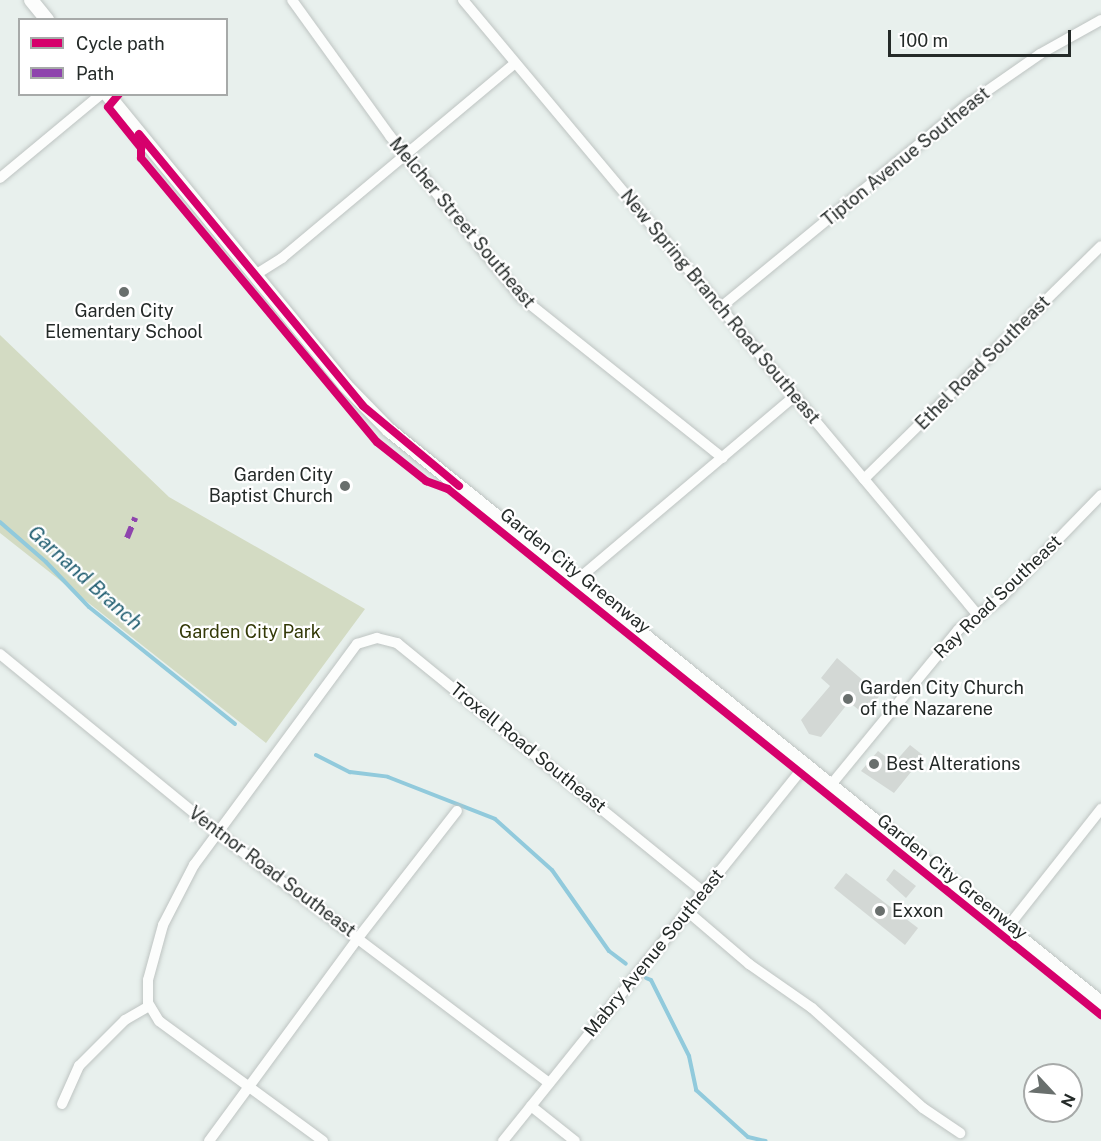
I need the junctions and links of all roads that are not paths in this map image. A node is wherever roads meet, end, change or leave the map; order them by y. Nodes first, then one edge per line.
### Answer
1 (30, 0) edge
2 (292, 0) edge
3 (463, 0) edge
4 (45, 18) edge
5 (1101, 20) edge
6 (515, 63) junction
7 (99, 96) edge
8 (109, 96) edge
9 (407, 156) junction
10 (0, 178) edge
11 (1101, 246) edge
12 (255, 275) junction
13 (721, 307) junction
14 (795, 396) junction
15 (723, 458) junction
16 (864, 479) junction
17 (1101, 495) edge
18 (578, 580) junction
19 (977, 614) junction
20 (0, 654) edge
21 (805, 765) junction
22 (830, 786) junction
23 (1101, 809) edge
24 (457, 811) dead end
25 (216, 831) junction
26 (703, 892) junction
27 (687, 911) junction
28 (1007, 928) junction
29 (358, 938) junction
30 (1101, 1004) edge
31 (149, 1006) junction
32 (549, 1083) junction
33 (252, 1086) junction
34 (62, 1104) dead end
35 (531, 1106) junction
36 (960, 1133) dead end
37 (209, 1141) edge
38 (323, 1141) edge
39 (503, 1141) edge
40 (575, 1141) edge

1 - 4 street
2 - 9 street, Melcher Street Southeast
3 - 6 street, New Spring Branch Road Southeast
5 - 13 street, Tipton Avenue Southeast
6 - 9 street
6 - 13 street, New Spring Branch Road Southeast
7 - 10 street
8 - 12 street
9 - 12 street
9 - 15 street, Melcher Street Southeast
11 - 16 street, Ethel Road Southeast
12 - 18 street
13 - 14 street, New Spring Branch Road Southeast
14 - 15 street
14 - 16 street, New Spring Branch Road Southeast
15 - 18 street
16 - 19 street, New Spring Branch Road Southeast
17 - 19 street, Ray Road Southeast
18 - 21 street
19 - 22 street, Ray Road Southeast
20 - 25 street, Ventnor Road Southeast
21 - 22 street
21 - 26 street, Mabry Avenue Southeast
22 - 28 street
23 - 28 street
24 - 29 street
25 - 26 street, Troxell Road Southeast
25 - 29 street, Ventnor Road Southeast
25 - 31 street, Troxell Road Southeast
26 - 27 street, Mabry Avenue Southeast
27 - 32 street, Mabry Avenue Southeast
27 - 36 street
28 - 30 street
29 - 32 street, Ventnor Road Southeast
29 - 33 street
31 - 33 street
31 - 34 street
32 - 35 street, Mabry Avenue Southeast
33 - 37 street
33 - 38 street
35 - 39 street, Mabry Avenue Southeast
35 - 40 street

